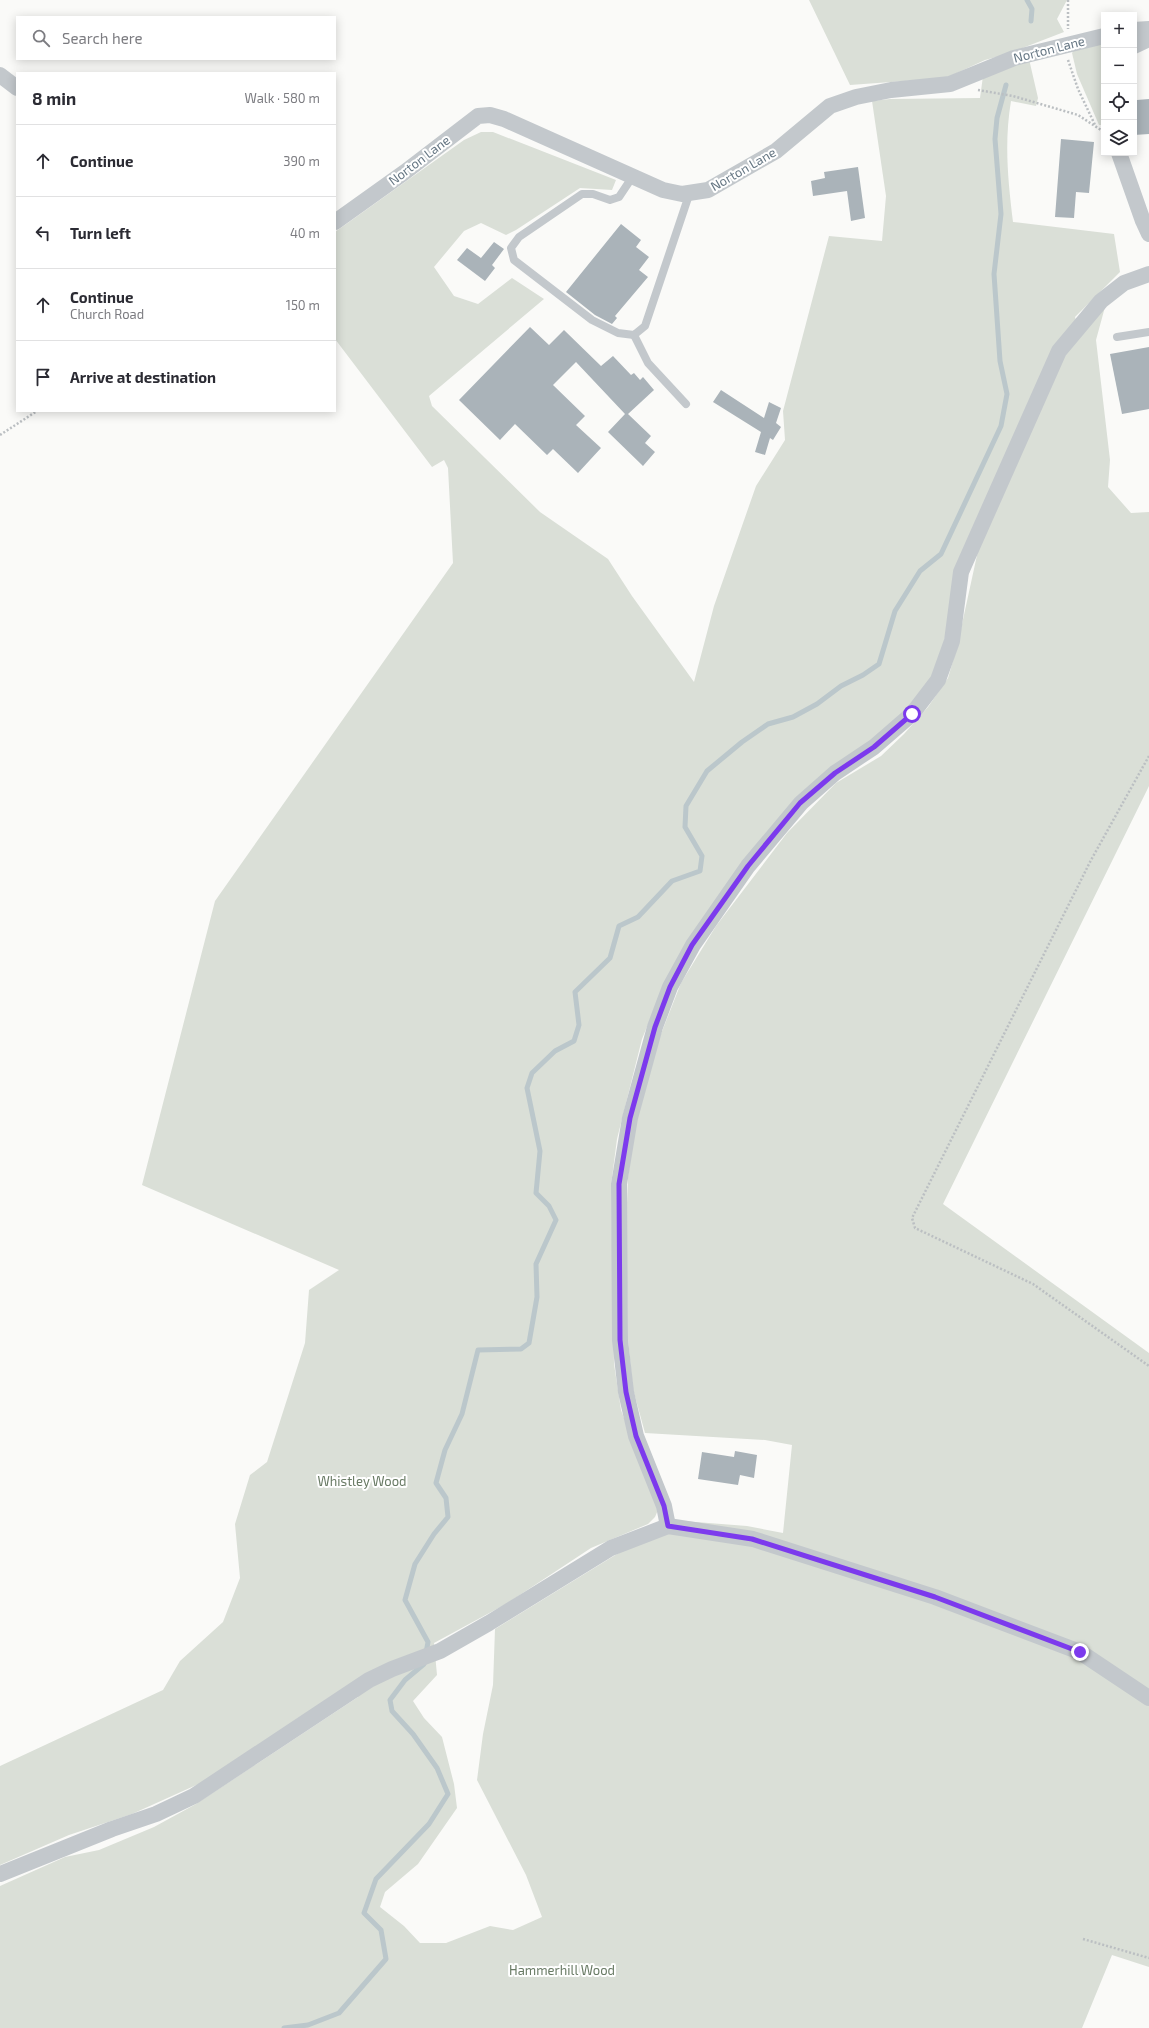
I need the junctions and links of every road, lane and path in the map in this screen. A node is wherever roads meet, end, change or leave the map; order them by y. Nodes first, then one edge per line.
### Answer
1 (1068, 0) edge
2 (1149, 28) edge
3 (1137, 30) edge
4 (1101, 37) edge
5 (1149, 39) edge
6 (1067, 44) junction
7 (1137, 45) edge
8 (0, 75) edge
9 (16, 87) edge
10 (994, 93) dead end
11 (1095, 126) junction
12 (1101, 130) edge
13 (1120, 156) edge
14 (633, 176) junction
15 (690, 192) junction
16 (336, 221) edge
17 (1149, 234) edge
18 (1149, 274) edge
19 (1149, 332) edge
20 (634, 335) junction
21 (1117, 337) dead end
22 (686, 404) dead end
23 (35, 412) edge
24 (0, 435) edge
25 (1149, 756) edge
26 (1149, 1366) edge
27 (668, 1526) junction
28 (1149, 1698) edge
29 (0, 1874) edge
30 (1082, 1939) dead end
31 (1149, 1958) edge

1 - 6 path
2 - 3 street
4 - 6 street, Norton Lane
5 - 7 street
6 - 11 path
6 - 15 street, Norton Lane
8 - 9 street
10 - 11 path
11 - 12 path
13 - 17 street
14 - 15 street, Norton Lane
14 - 16 street, Norton Lane
14 - 20 lane
15 - 20 lane
18 - 27 street
19 - 21 lane
20 - 22 lane
23 - 24 path
25 - 26 path
27 - 28 street
27 - 29 street
30 - 31 path

